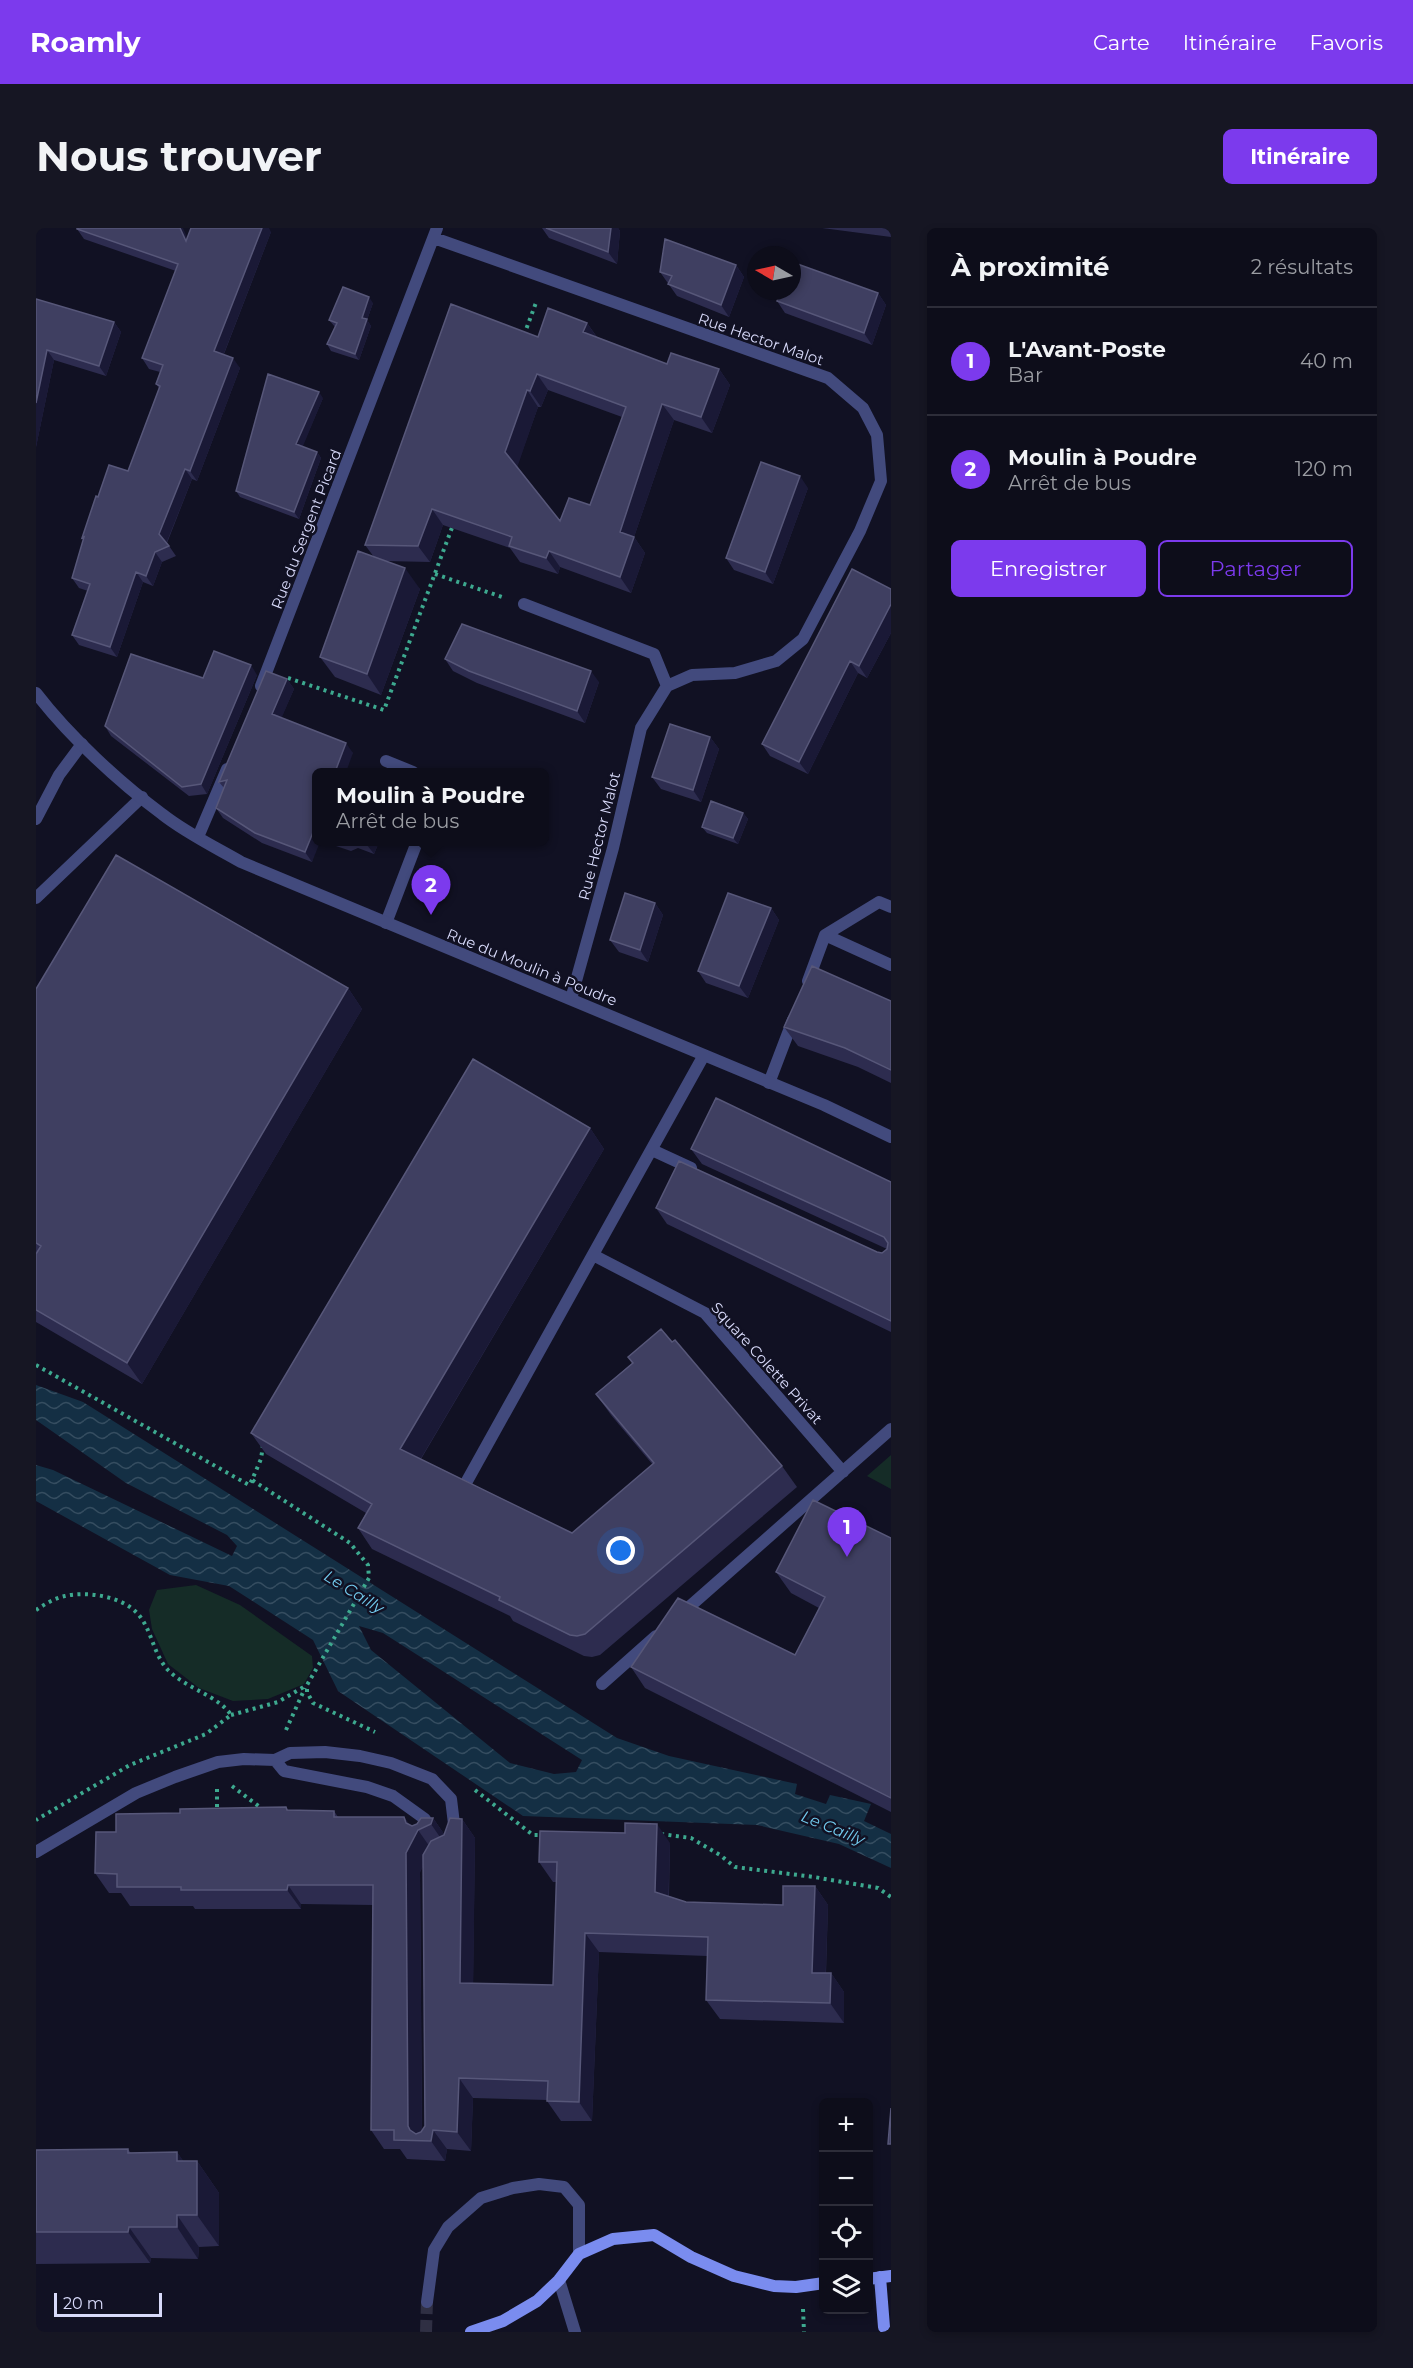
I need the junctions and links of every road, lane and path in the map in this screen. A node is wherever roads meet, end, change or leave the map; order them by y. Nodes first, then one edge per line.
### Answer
1 (435, 233) edge
2 (544, 279) junction
3 (520, 344) edge
4 (455, 520) edge
5 (435, 574) junction
6 (524, 604) joint
7 (268, 671) junction
8 (667, 686) junction
9 (36, 693) edge
10 (258, 694) edge
11 (82, 744) junction
12 (231, 760) edge
13 (386, 761) dead end
14 (403, 768) edge
15 (142, 797) junction
16 (36, 819) edge
17 (198, 837) junction
18 (415, 846) edge
19 (36, 898) edge
20 (891, 907) edge
21 (386, 923) junction
22 (825, 935) junction
23 (891, 965) edge
24 (571, 999) junction
25 (704, 1055) junction
26 (769, 1083) junction
27 (891, 1137) edge
28 (652, 1150) junction
29 (706, 1175) edge
30 (593, 1255) junction
31 (36, 1365) edge
32 (891, 1429) edge
33 (263, 1438) edge
34 (843, 1472) junction
35 (252, 1480) junction
36 (467, 1481) edge
37 (36, 1610) edge
38 (307, 1684) junction
39 (602, 1684) dead end
40 (231, 1715) junction
41 (384, 1736) dead end
42 (275, 1760) junction
43 (217, 1787) junction
44 (472, 1788) dead end
45 (208, 1790) dead end
46 (262, 1817) edge
47 (36, 1820) edge
48 (217, 1821) edge
49 (655, 1834) edge
50 (545, 1835) edge
51 (426, 1837) edge
52 (453, 1843) edge
53 (36, 1852) edge
54 (891, 1896) edge
55 (579, 2254) junction
56 (880, 2278) edge
57 (560, 2280) junction
58 (819, 2284) edge
59 (427, 2302) tunnel mouth
60 (887, 2325) edge
61 (471, 2332) edge
62 (575, 2332) edge
63 (871, 2332) edge

1 - 2 street, Rue Hector Malot
1 - 7 street, Rue du Sergent Picard
2 - 3 path
2 - 8 street, Rue Hector Malot
4 - 5 path
5 - 6 path
5 - 7 path
6 - 8 street
7 - 10 street, Rue du Sergent Picard
8 - 24 street, Rue Hector Malot
9 - 11 street, Rue du Moulin à Poudre
11 - 15 street, Rue du Moulin à Poudre
11 - 16 street
12 - 17 street
13 - 14 street
15 - 17 street, Rue du Moulin à Poudre
15 - 19 street
17 - 21 street, Rue du Moulin à Poudre
18 - 21 street
20 - 22 street
21 - 24 street, Rue du Moulin à Poudre
22 - 23 street
22 - 26 street
24 - 25 street, Rue du Moulin à Poudre
25 - 26 street, Rue du Moulin à Poudre
25 - 28 street
26 - 27 street, Rue du Moulin à Poudre
28 - 29 street
28 - 30 street
30 - 34 street, Square Colette Privat
30 - 36 street
31 - 35 path
32 - 34 street
33 - 35 path
34 - 39 street
35 - 38 path
37 - 40 path
38 - 40 path
38 - 41 path
38 - 42 path
40 - 47 path
42 - 51 street
42 - 52 street
42 - 53 street
43 - 45 path
43 - 46 path
43 - 48 path
44 - 50 path
49 - 54 path
55 - 57 street
55 - 58 street
55 - 59 street
56 - 60 street
57 - 61 street
57 - 62 street
60 - 63 street

